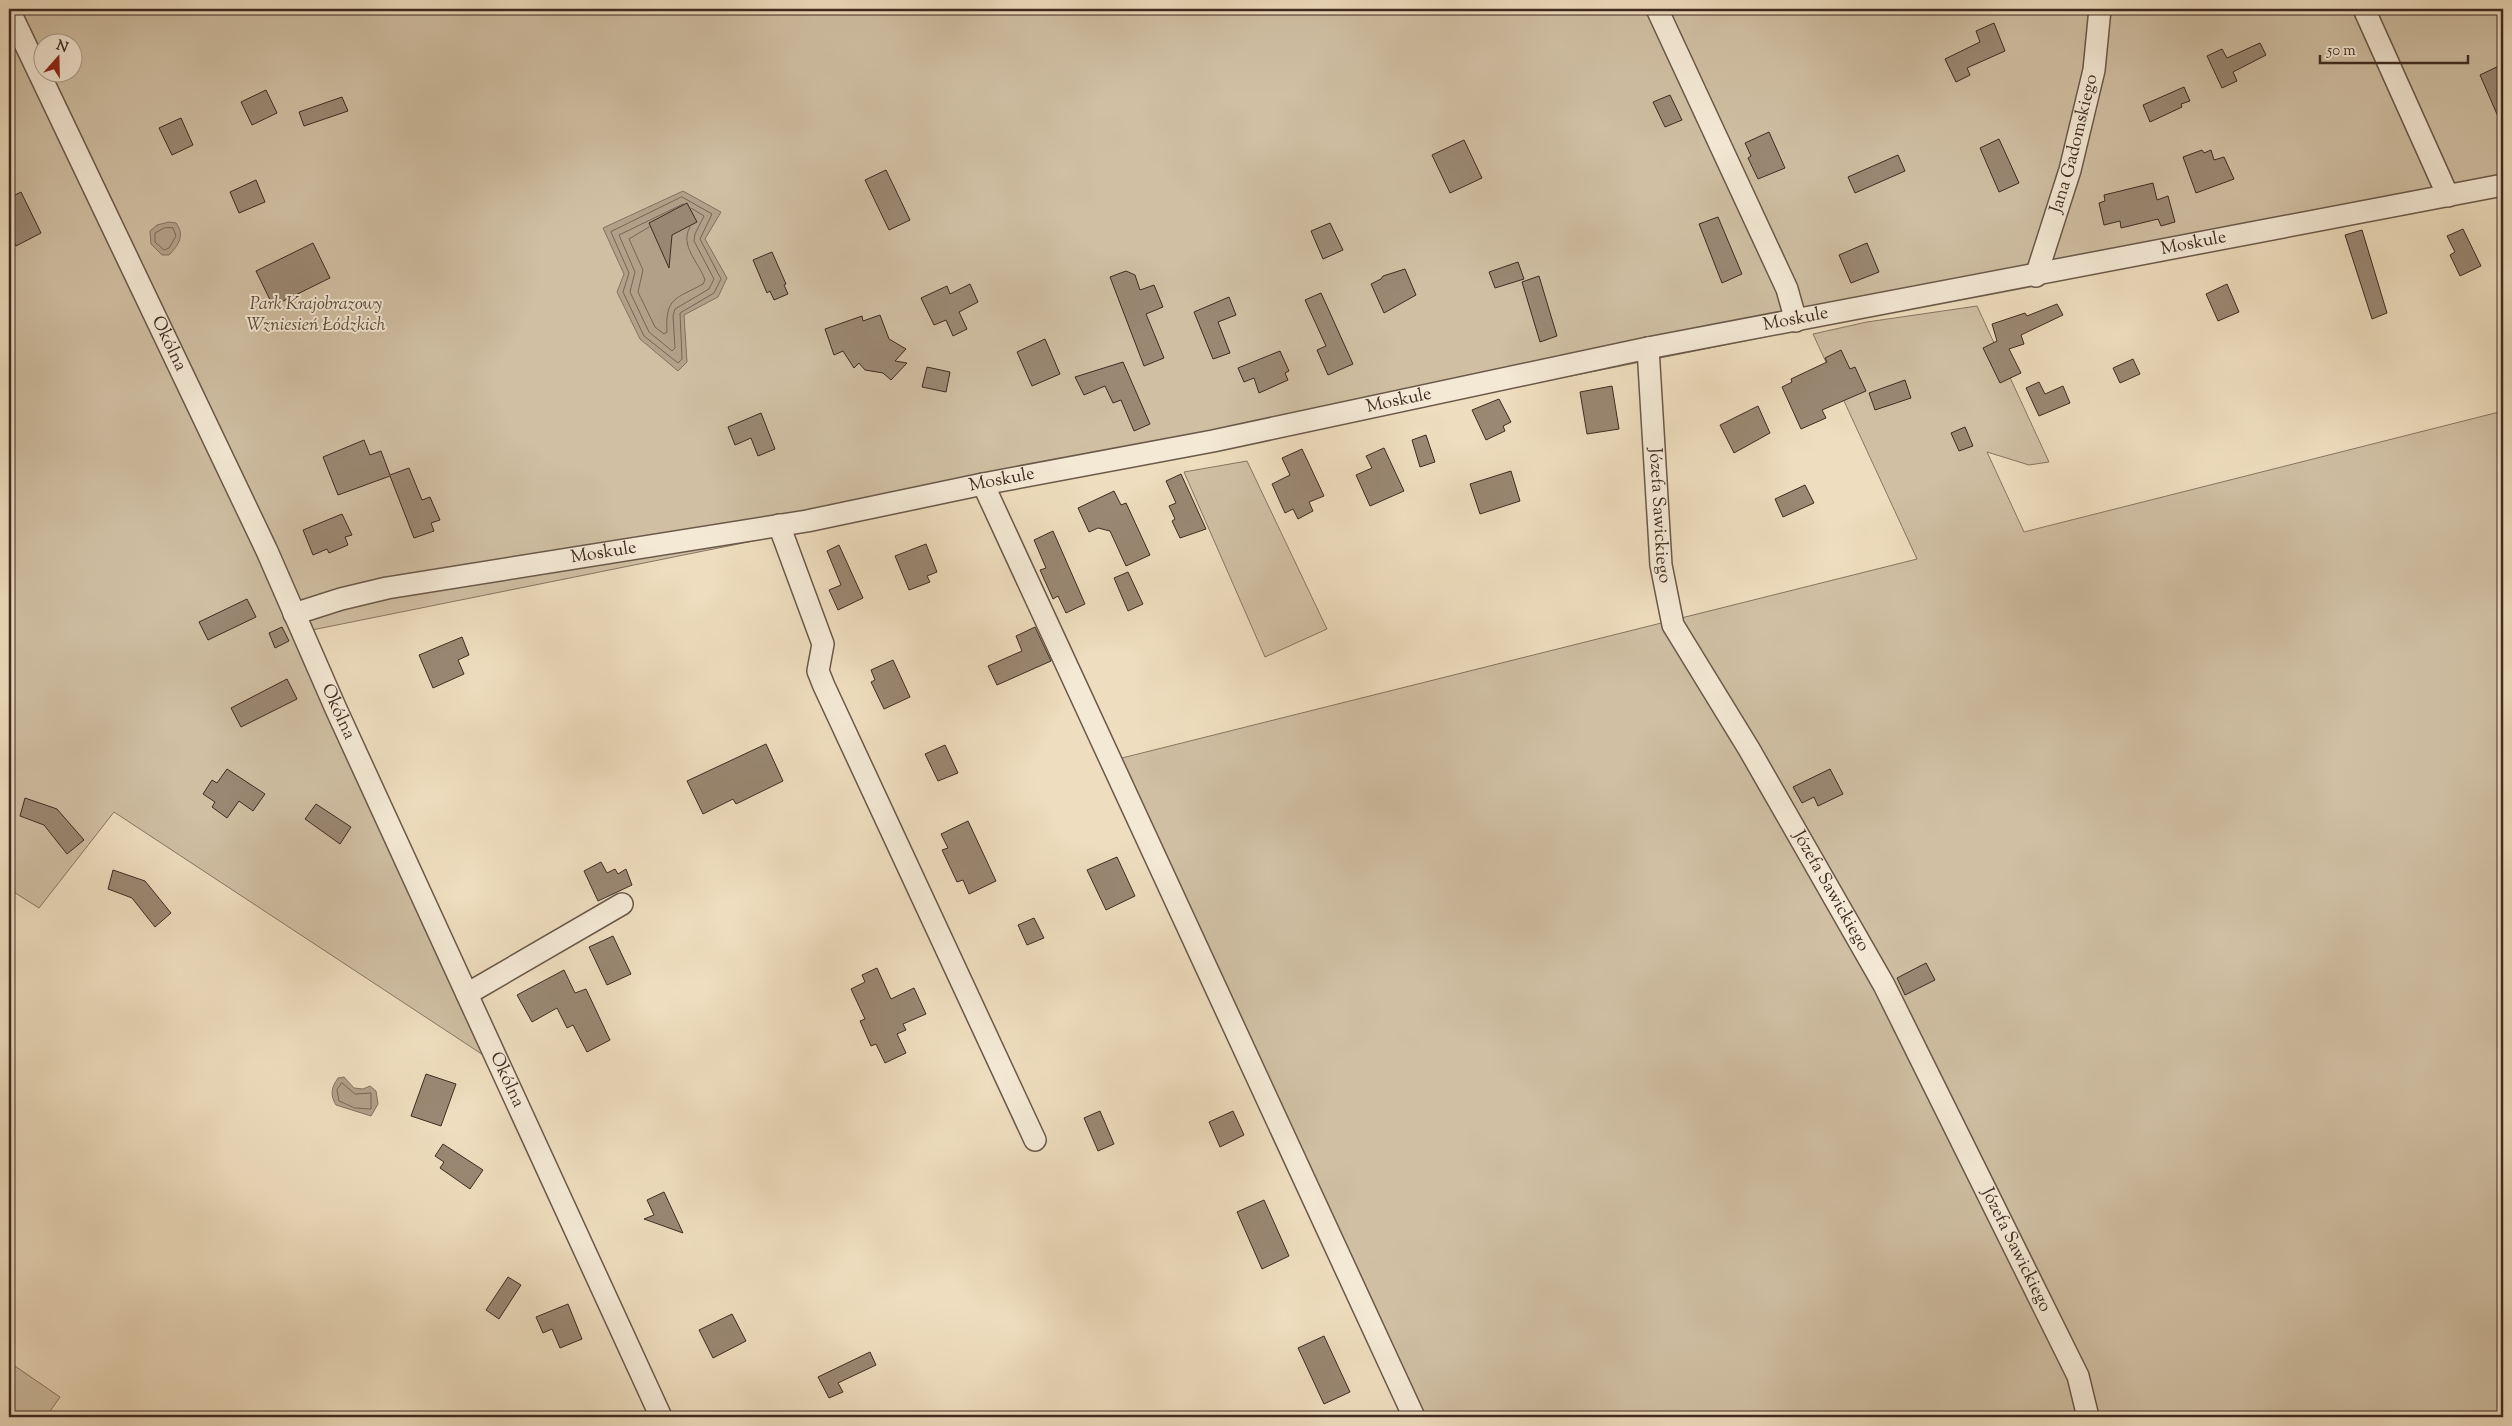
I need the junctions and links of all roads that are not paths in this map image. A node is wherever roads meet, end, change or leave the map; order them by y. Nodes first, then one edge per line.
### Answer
1 (1657, 9) edge
2 (2100, 9) edge
3 (2364, 9) edge
4 (9, 10) edge
5 (2503, 185) edge
6 (2448, 196) junction
7 (2036, 276) junction
8 (1796, 321) junction
9 (1648, 348) junction
10 (983, 484) junction
11 (779, 525) junction
12 (294, 614) junction
13 (622, 904) dead end
14 (468, 994) junction
15 (1035, 1140) dead end
16 (661, 1417) edge
17 (1414, 1417) edge
18 (2088, 1417) edge

1 - 8 street
2 - 7 street, Jana Gadomskiego
3 - 6 street
4 - 12 street, Okólna
5 - 6 street, Moskule
6 - 7 street, Moskule
7 - 8 street, Moskule
8 - 9 street, Moskule
9 - 10 street, Moskule
9 - 18 street, Józefa Sawickiego
10 - 11 street, Moskule
10 - 17 street
11 - 12 street, Moskule
11 - 15 street
12 - 14 street, Okólna
13 - 14 street
14 - 16 street, Okólna

